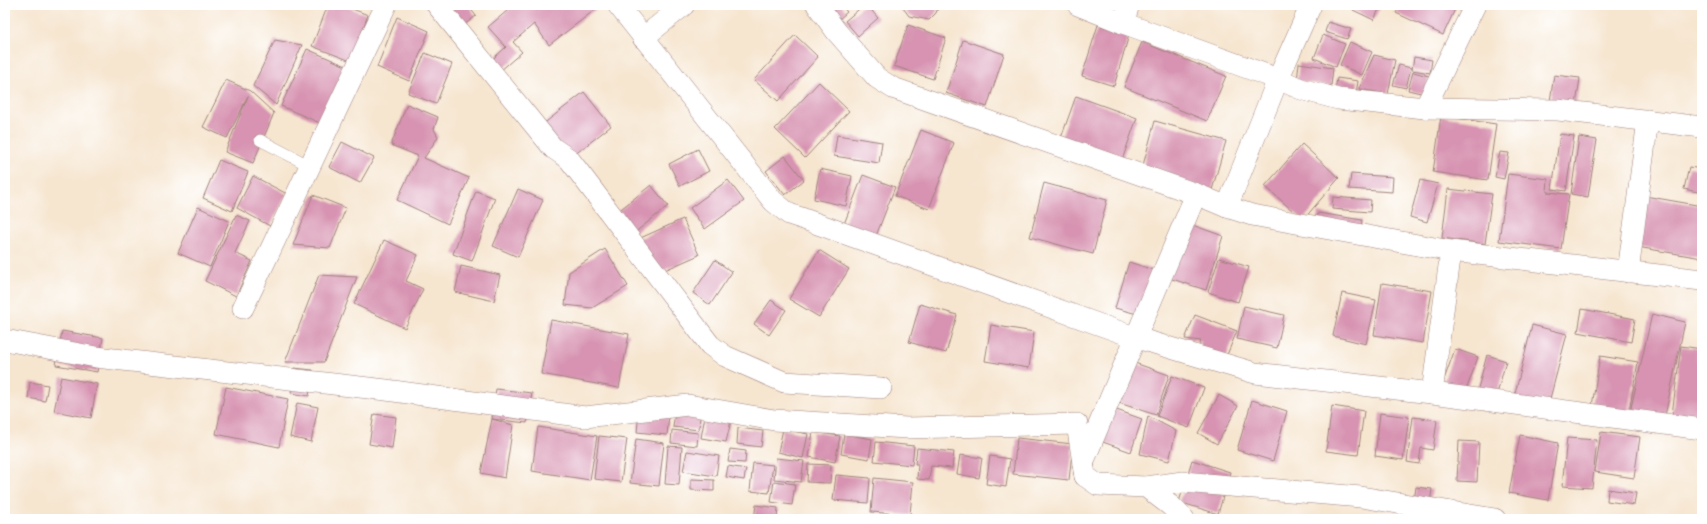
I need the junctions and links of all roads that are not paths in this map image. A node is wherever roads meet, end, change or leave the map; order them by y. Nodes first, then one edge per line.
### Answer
1 (386, 5) edge
2 (437, 5) edge
3 (618, 5) edge
4 (684, 5) edge
5 (817, 5) edge
6 (1078, 5) edge
7 (1311, 5) edge
8 (1476, 5) edge
9 (1126, 14) edge
10 (643, 38) junction
11 (1278, 79) junction
12 (1425, 108) junction
13 (1648, 120) junction
14 (1702, 127) edge
15 (260, 140) dead end
16 (310, 166) junction
17 (1196, 194) junction
18 (1227, 207) junction
19 (1451, 251) junction
20 (1628, 272) junction
21 (1702, 280) edge
22 (243, 308) dead end
23 (1137, 338) junction
24 (5, 340) edge
25 (881, 388) dead end
26 (1432, 393) junction
27 (1702, 429) edge
28 (1085, 476) junction
29 (1146, 487) junction
30 (1184, 519) edge
31 (1495, 519) edge

1 - 16 street
2 - 25 street
3 - 10 street
4 - 10 street
5 - 17 street
6 - 9 street
7 - 11 street
8 - 12 street
9 - 11 street
10 - 23 street
11 - 12 street
11 - 18 street
12 - 13 street
13 - 14 street
13 - 20 street
15 - 16 lane
16 - 22 street
17 - 18 street
17 - 23 street
18 - 19 street
19 - 20 street
19 - 26 street
20 - 21 street
23 - 26 street
23 - 28 street
24 - 28 street
26 - 27 street
28 - 29 street
29 - 30 street
29 - 31 street

